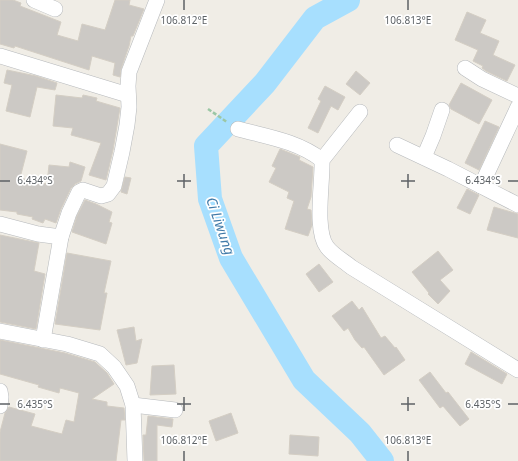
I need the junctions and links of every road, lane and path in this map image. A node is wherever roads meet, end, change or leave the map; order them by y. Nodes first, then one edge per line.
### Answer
1 (34, 0) edge
2 (157, 0) edge
3 (55, 9) dead end
4 (0, 56) edge
5 (465, 68) dead end
6 (128, 90) junction
7 (518, 96) edge
8 (518, 107) edge
9 (208, 109) dead end
10 (442, 110) dead end
11 (360, 112) dead end
12 (238, 129) joint
13 (397, 145) dead end
14 (424, 157) junction
15 (322, 160) junction
16 (481, 186) junction
17 (518, 206) edge
18 (0, 224) edge
19 (61, 236) junction
20 (0, 331) edge
21 (43, 340) junction
22 (518, 370) edge
23 (0, 390) edge
24 (133, 405) junction
25 (0, 406) edge
26 (175, 410) dead end
27 (136, 461) edge

1 - 3 street
2 - 6 street
4 - 6 street
5 - 7 street
6 - 19 street
8 - 16 street
9 - 12 path
10 - 14 street
11 - 15 street
12 - 15 street
13 - 14 street
14 - 16 street
15 - 22 street
16 - 17 street
18 - 19 street
19 - 21 street
20 - 21 street
21 - 24 street
23 - 25 street
24 - 26 street
24 - 27 street

